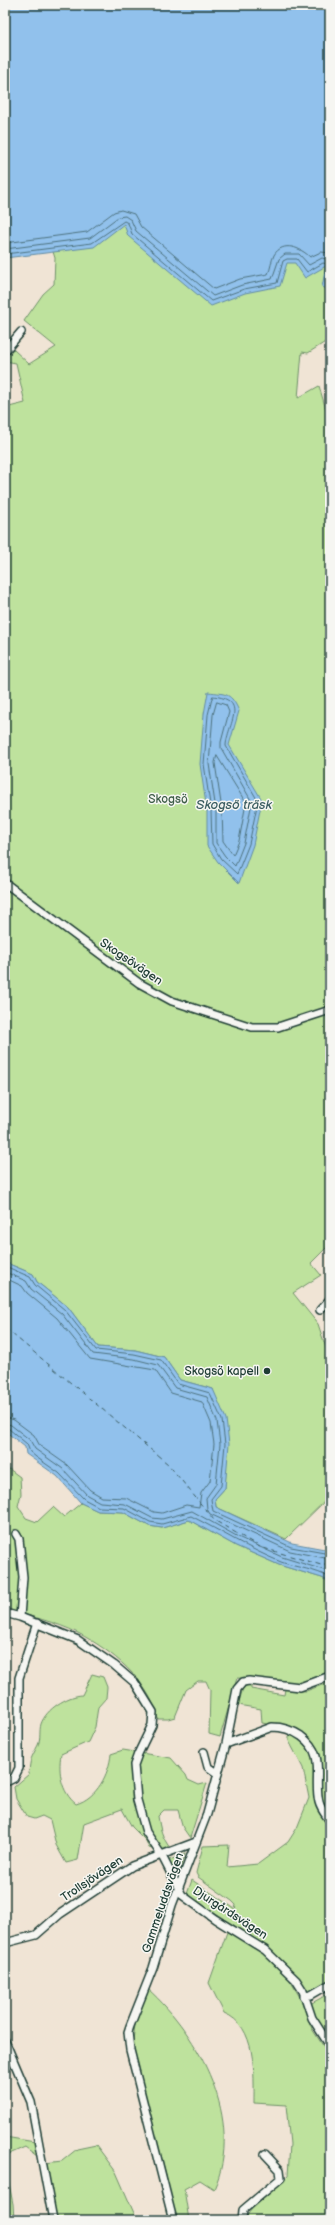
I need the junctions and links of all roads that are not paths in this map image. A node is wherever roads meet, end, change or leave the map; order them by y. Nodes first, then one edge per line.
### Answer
1 (21, 332) dead end
2 (5, 351) edge
3 (5, 883) edge
4 (330, 1010) edge
5 (330, 1298) edge
6 (320, 1310) dead end
7 (16, 1534) dead end
8 (5, 1613) edge
9 (20, 1617) junction
10 (37, 1623) junction
11 (330, 1676) edge
12 (226, 1744) junction
13 (204, 1752) dead end
14 (218, 1774) junction
15 (8, 1781) dead end
16 (330, 1821) edge
17 (196, 1842) junction
18 (162, 1856) junction
19 (178, 1891) junction
20 (5, 1943) edge
21 (330, 1984) edge
22 (304, 1996) junction
23 (5, 2041) edge
24 (330, 2046) edge
25 (265, 2154) dead end
26 (53, 2220) edge
27 (173, 2220) edge
28 (242, 2220) edge

1 - 2 street
3 - 4 street, Skogsövägen
5 - 6 street
7 - 9 street
8 - 9 street, Djurgårdsvägen
9 - 10 street, Djurgårdsvägen
10 - 15 street
10 - 18 street, Djurgårdsvägen
11 - 12 street, Gammeluddsvägen
12 - 14 street, Gammeluddsvägen
12 - 16 street
13 - 14 street
14 - 17 street, Gammeluddsvägen
17 - 18 street, Trollsjövägen
17 - 19 street, Gammeluddsvägen
18 - 19 street, Djurgårdsvägen
18 - 20 street, Trollsjövägen
19 - 22 street, Djurgårdsvägen
19 - 27 street, Gammeluddsvägen
21 - 22 street
22 - 24 street, Djurgårdsvägen
23 - 26 street
25 - 28 street

